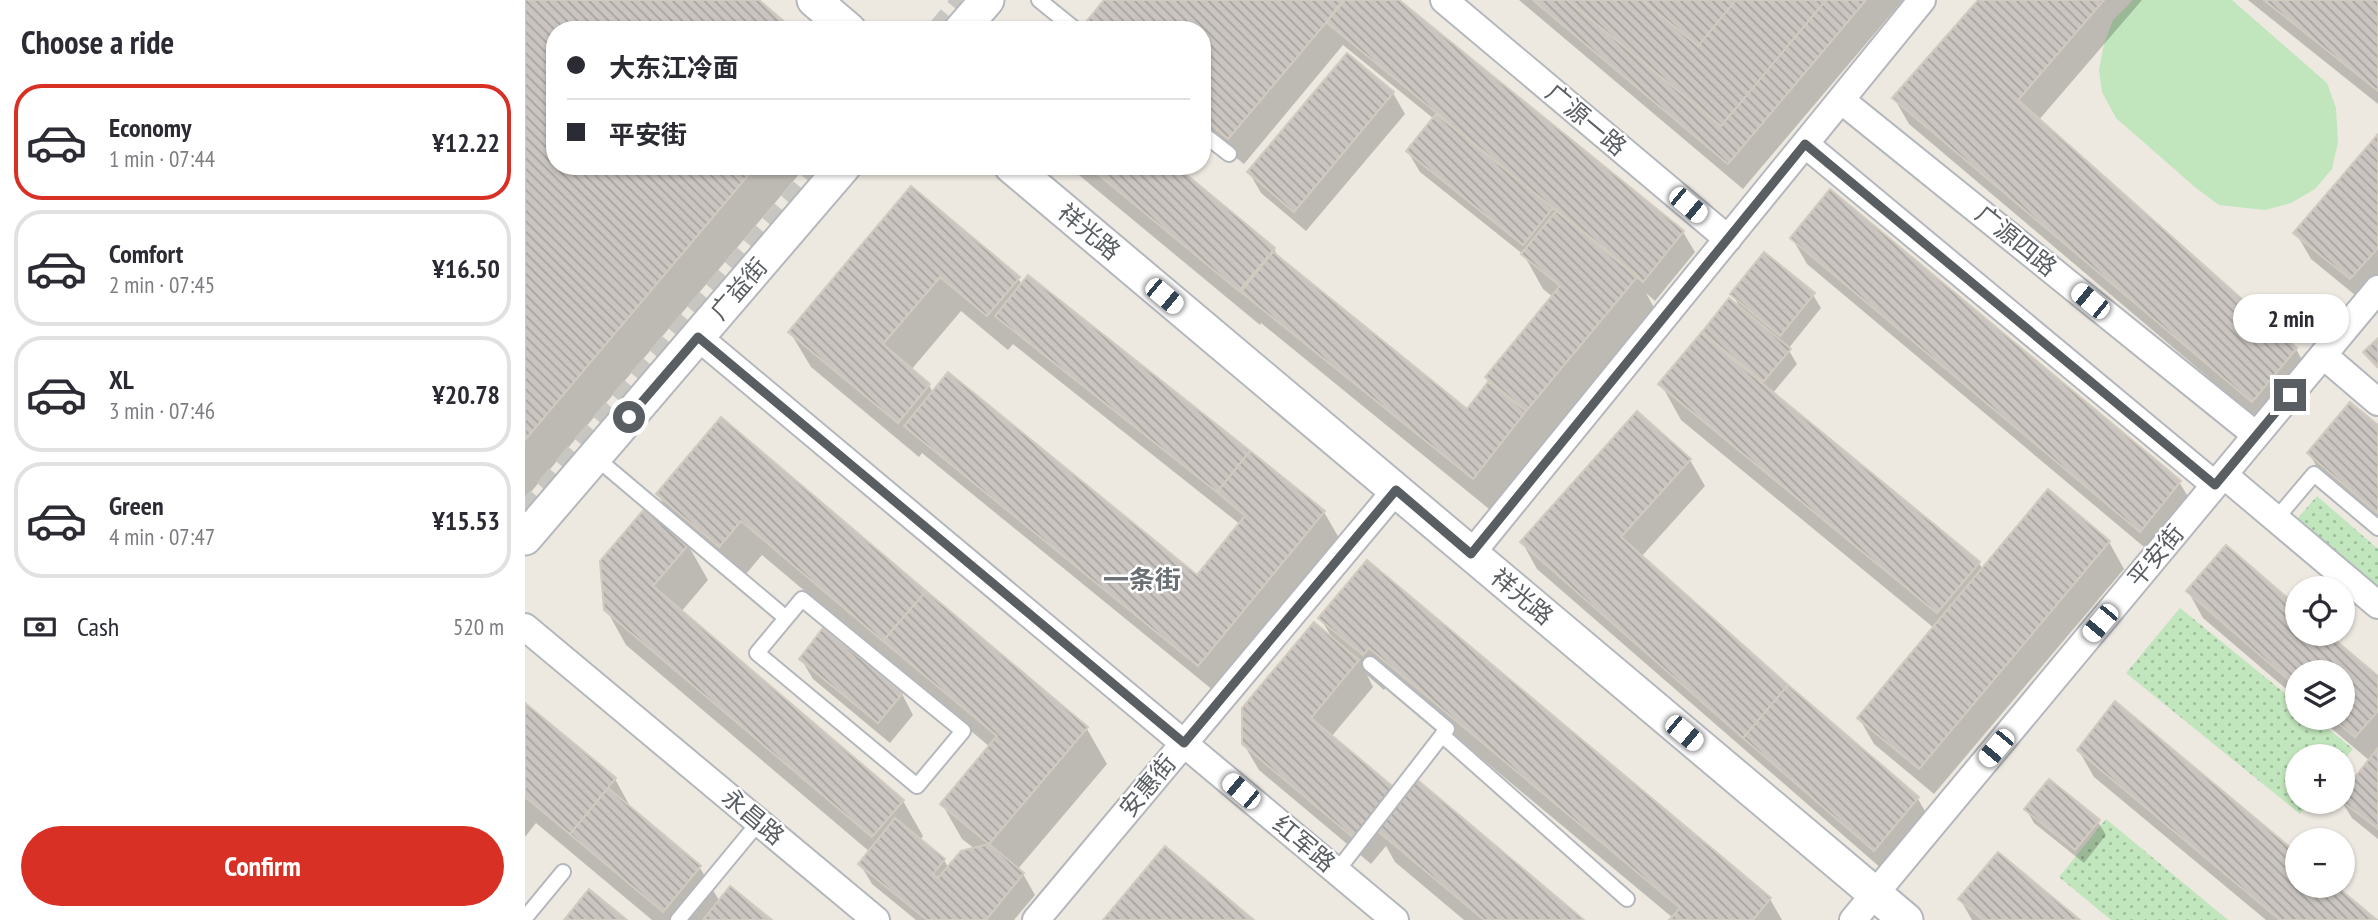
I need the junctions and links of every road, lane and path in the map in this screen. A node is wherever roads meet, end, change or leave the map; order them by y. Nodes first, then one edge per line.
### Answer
1 (814, 0) edge
2 (987, 0) edge
3 (1039, 0) edge
4 (1444, 0) edge
5 (1922, 0) edge
6 (838, 21) edge
7 (969, 21) edge
8 (1065, 21) edge
9 (1841, 100) junction
10 (1211, 139) edge
11 (1805, 144) junction
12 (1229, 154) dead end
13 (836, 175) edge
14 (1022, 175) edge
15 (1728, 239) junction
16 (2378, 289) edge
17 (698, 337) junction
18 (2323, 355) junction
19 (2374, 391) edge
20 (2256, 435) junction
21 (595, 457) junction
22 (2219, 480) junction
23 (1396, 490) junction
24 (2276, 519) junction
25 (2378, 527) edge
26 (525, 538) edge
27 (1471, 554) junction
28 (2378, 605) edge
29 (786, 618) junction
30 (525, 627) edge
31 (1370, 664) dead end
32 (1442, 735) junction
33 (1184, 743) junction
34 (759, 822) junction
35 (1337, 871) junction
36 (563, 872) dead end
37 (1875, 894) junction
38 (1627, 899) dead end
39 (525, 918) edge
40 (678, 920) edge
41 (876, 920) edge
42 (1036, 920) edge
43 (1395, 920) edge
44 (1853, 920) edge
45 (1906, 920) edge

1 - 6 street
2 - 7 street
3 - 8 lane
4 - 15 street, 广源一路
5 - 9 street
9 - 11 street
9 - 20 street, 广源四路
10 - 12 lane
11 - 15 street
11 - 22 street
13 - 17 street, 广益街
14 - 23 street, 祥光路
15 - 27 street
16 - 18 street, 平安街
17 - 21 street, 广益街
17 - 33 street, 红军路
18 - 19 street
18 - 20 street, 平安街
20 - 22 street, 平安街
21 - 26 street, 广益街
21 - 29 lane
22 - 24 street
22 - 37 street, 平安街
23 - 27 street, 祥光路
23 - 33 street, 安惠街
24 - 25 lane
24 - 28 street
27 - 37 street, 祥光路
29 - 29 lane
30 - 34 street, 永昌路
31 - 32 lane
32 - 35 lane
32 - 38 lane
33 - 35 street, 红军路
33 - 42 street, 安惠街
34 - 40 lane
34 - 41 street, 永昌路
35 - 43 street, 红军路
36 - 39 lane
37 - 44 street, 平安街
37 - 45 street, 祥光路

